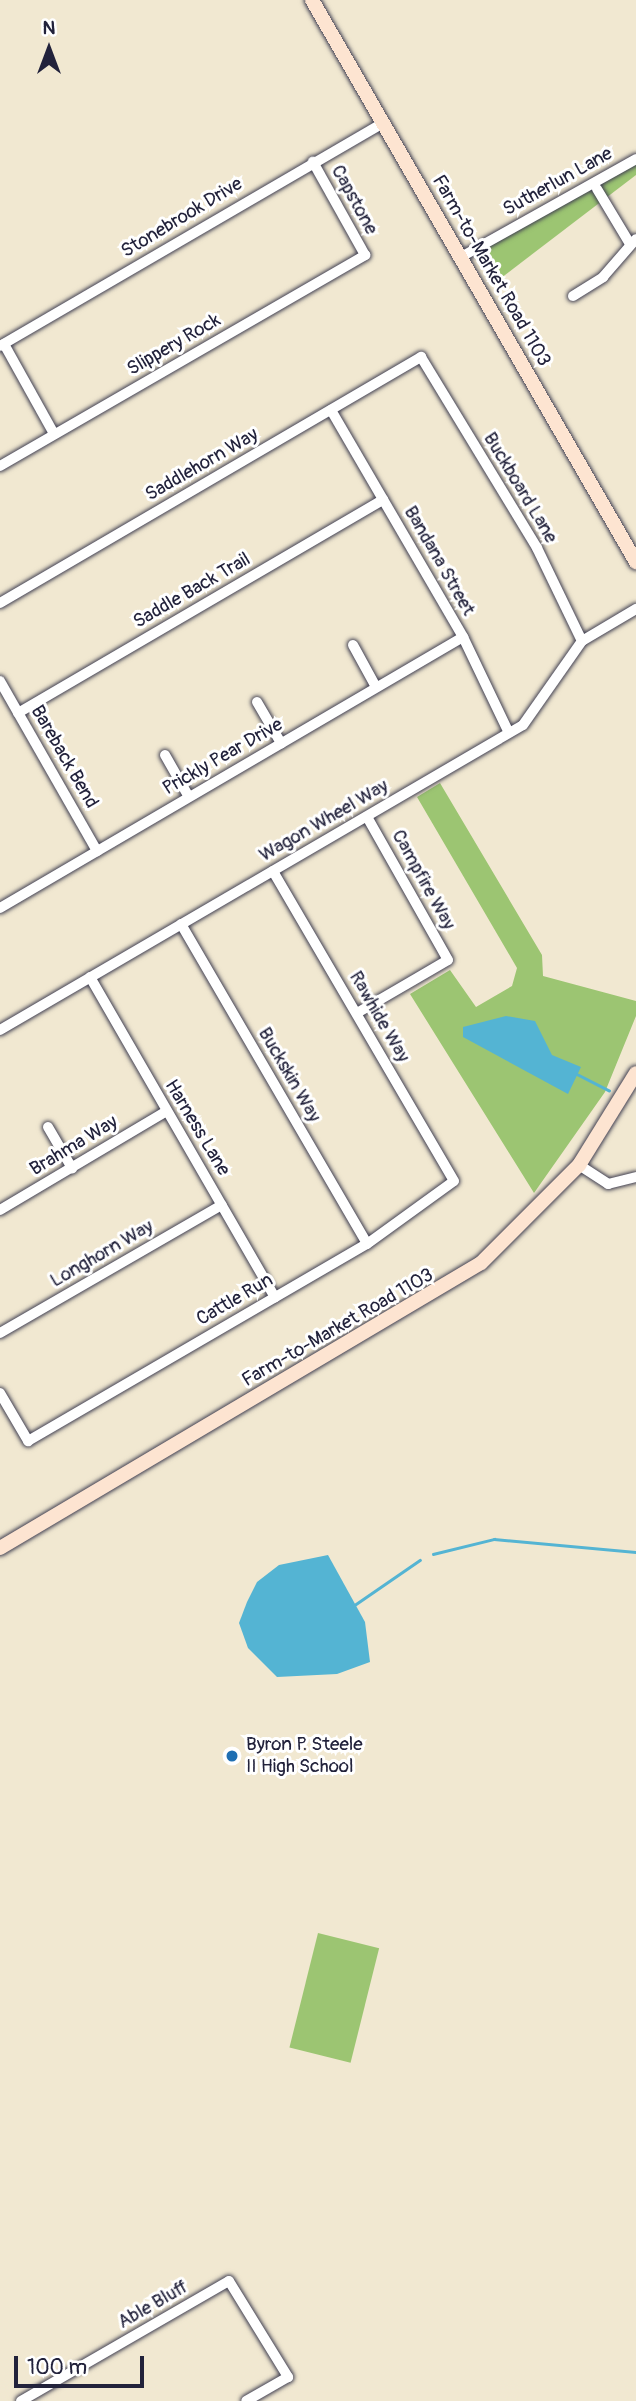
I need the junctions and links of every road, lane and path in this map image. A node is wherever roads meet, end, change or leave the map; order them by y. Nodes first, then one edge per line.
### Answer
1 (312, 0) edge
2 (383, 123) junction
3 (636, 159) edge
4 (313, 162) junction
5 (597, 190) dead end
6 (633, 242) edge
7 (365, 255) joint
8 (461, 257) junction
9 (573, 296) dead end
10 (2, 345) edge
11 (421, 357) joint
12 (331, 410) junction
13 (54, 434) junction
14 (0, 466) edge
15 (383, 500) junction
16 (636, 562) edge
17 (0, 603) edge
18 (636, 609) edge
19 (463, 636) junction
20 (582, 641) junction
21 (353, 645) dead end
22 (0, 681) edge
23 (376, 687) junction
24 (257, 702) dead end
25 (19, 713) junction
26 (509, 733) junction
27 (281, 743) junction
28 (165, 755) dead end
29 (189, 797) junction
30 (367, 817) junction
31 (97, 850) junction
32 (273, 871) junction
33 (2, 902) edge
34 (181, 924) junction
35 (90, 977) junction
36 (357, 1013) junction
37 (0, 1030) edge
38 (636, 1073) edge
39 (165, 1112) junction
40 (48, 1127) dead end
41 (579, 1165) junction
42 (72, 1168) junction
43 (636, 1177) edge
44 (454, 1181) joint
45 (222, 1205) junction
46 (0, 1210) edge
47 (367, 1244) junction
48 (275, 1297) junction
49 (0, 1334) edge
50 (0, 1393) edge
51 (0, 1548) edge
52 (21, 2401) edge
53 (246, 2401) edge

1 - 2 main road, Farm-to-Market Road 1103
2 - 4 street, Stonebrook Drive
2 - 8 main road, Farm-to-Market Road 1103
3 - 8 street, Sutherlun Lane
4 - 7 street, Capstone
4 - 10 street, Stonebrook Drive
5 - 6 street
6 - 9 street
7 - 13 street, Slippery Rock
8 - 16 main road, Farm-to-Market Road 1103
10 - 13 street
11 - 12 street, Saddlehorn Way
11 - 20 street, Buckboard Lane
12 - 15 street, Bandana Street
12 - 17 street, Saddlehorn Way
13 - 14 street, Slippery Rock
15 - 19 street, Bandana Street
15 - 25 street, Saddle Back Trail
18 - 20 street, Wagon Wheel Way
19 - 23 street, Prickly Pear Drive
19 - 26 street, Bandana Street
20 - 26 street, Wagon Wheel Way
21 - 23 street
22 - 25 street, Bareback Bend
23 - 27 street, Prickly Pear Drive
24 - 27 street
25 - 31 street, Bareback Bend
26 - 30 street, Wagon Wheel Way
27 - 29 street, Prickly Pear Drive
28 - 29 street
29 - 31 street, Prickly Pear Drive
30 - 32 street, Wagon Wheel Way
30 - 36 street, Campfire Way
31 - 33 street, Prickly Pear Drive
32 - 34 street, Wagon Wheel Way
32 - 36 street, Rawhide Way
34 - 35 street, Wagon Wheel Way
34 - 47 street, Buckskin Way
35 - 37 street, Wagon Wheel Way
35 - 39 street, Harness Lane
36 - 44 street, Rawhide Way
38 - 41 main road, Farm-to-Market Road 1103
39 - 42 street, Brahma Way
39 - 45 street, Harness Lane
40 - 42 street
41 - 43 street
41 - 51 main road, Farm-to-Market Road 1103
42 - 46 street, Brahma Way
44 - 47 street, Cattle Run
45 - 48 street, Harness Lane
45 - 49 street, Longhorn Way
47 - 48 street, Cattle Run
48 - 50 street, Cattle Run
52 - 53 street, Able Bluff

